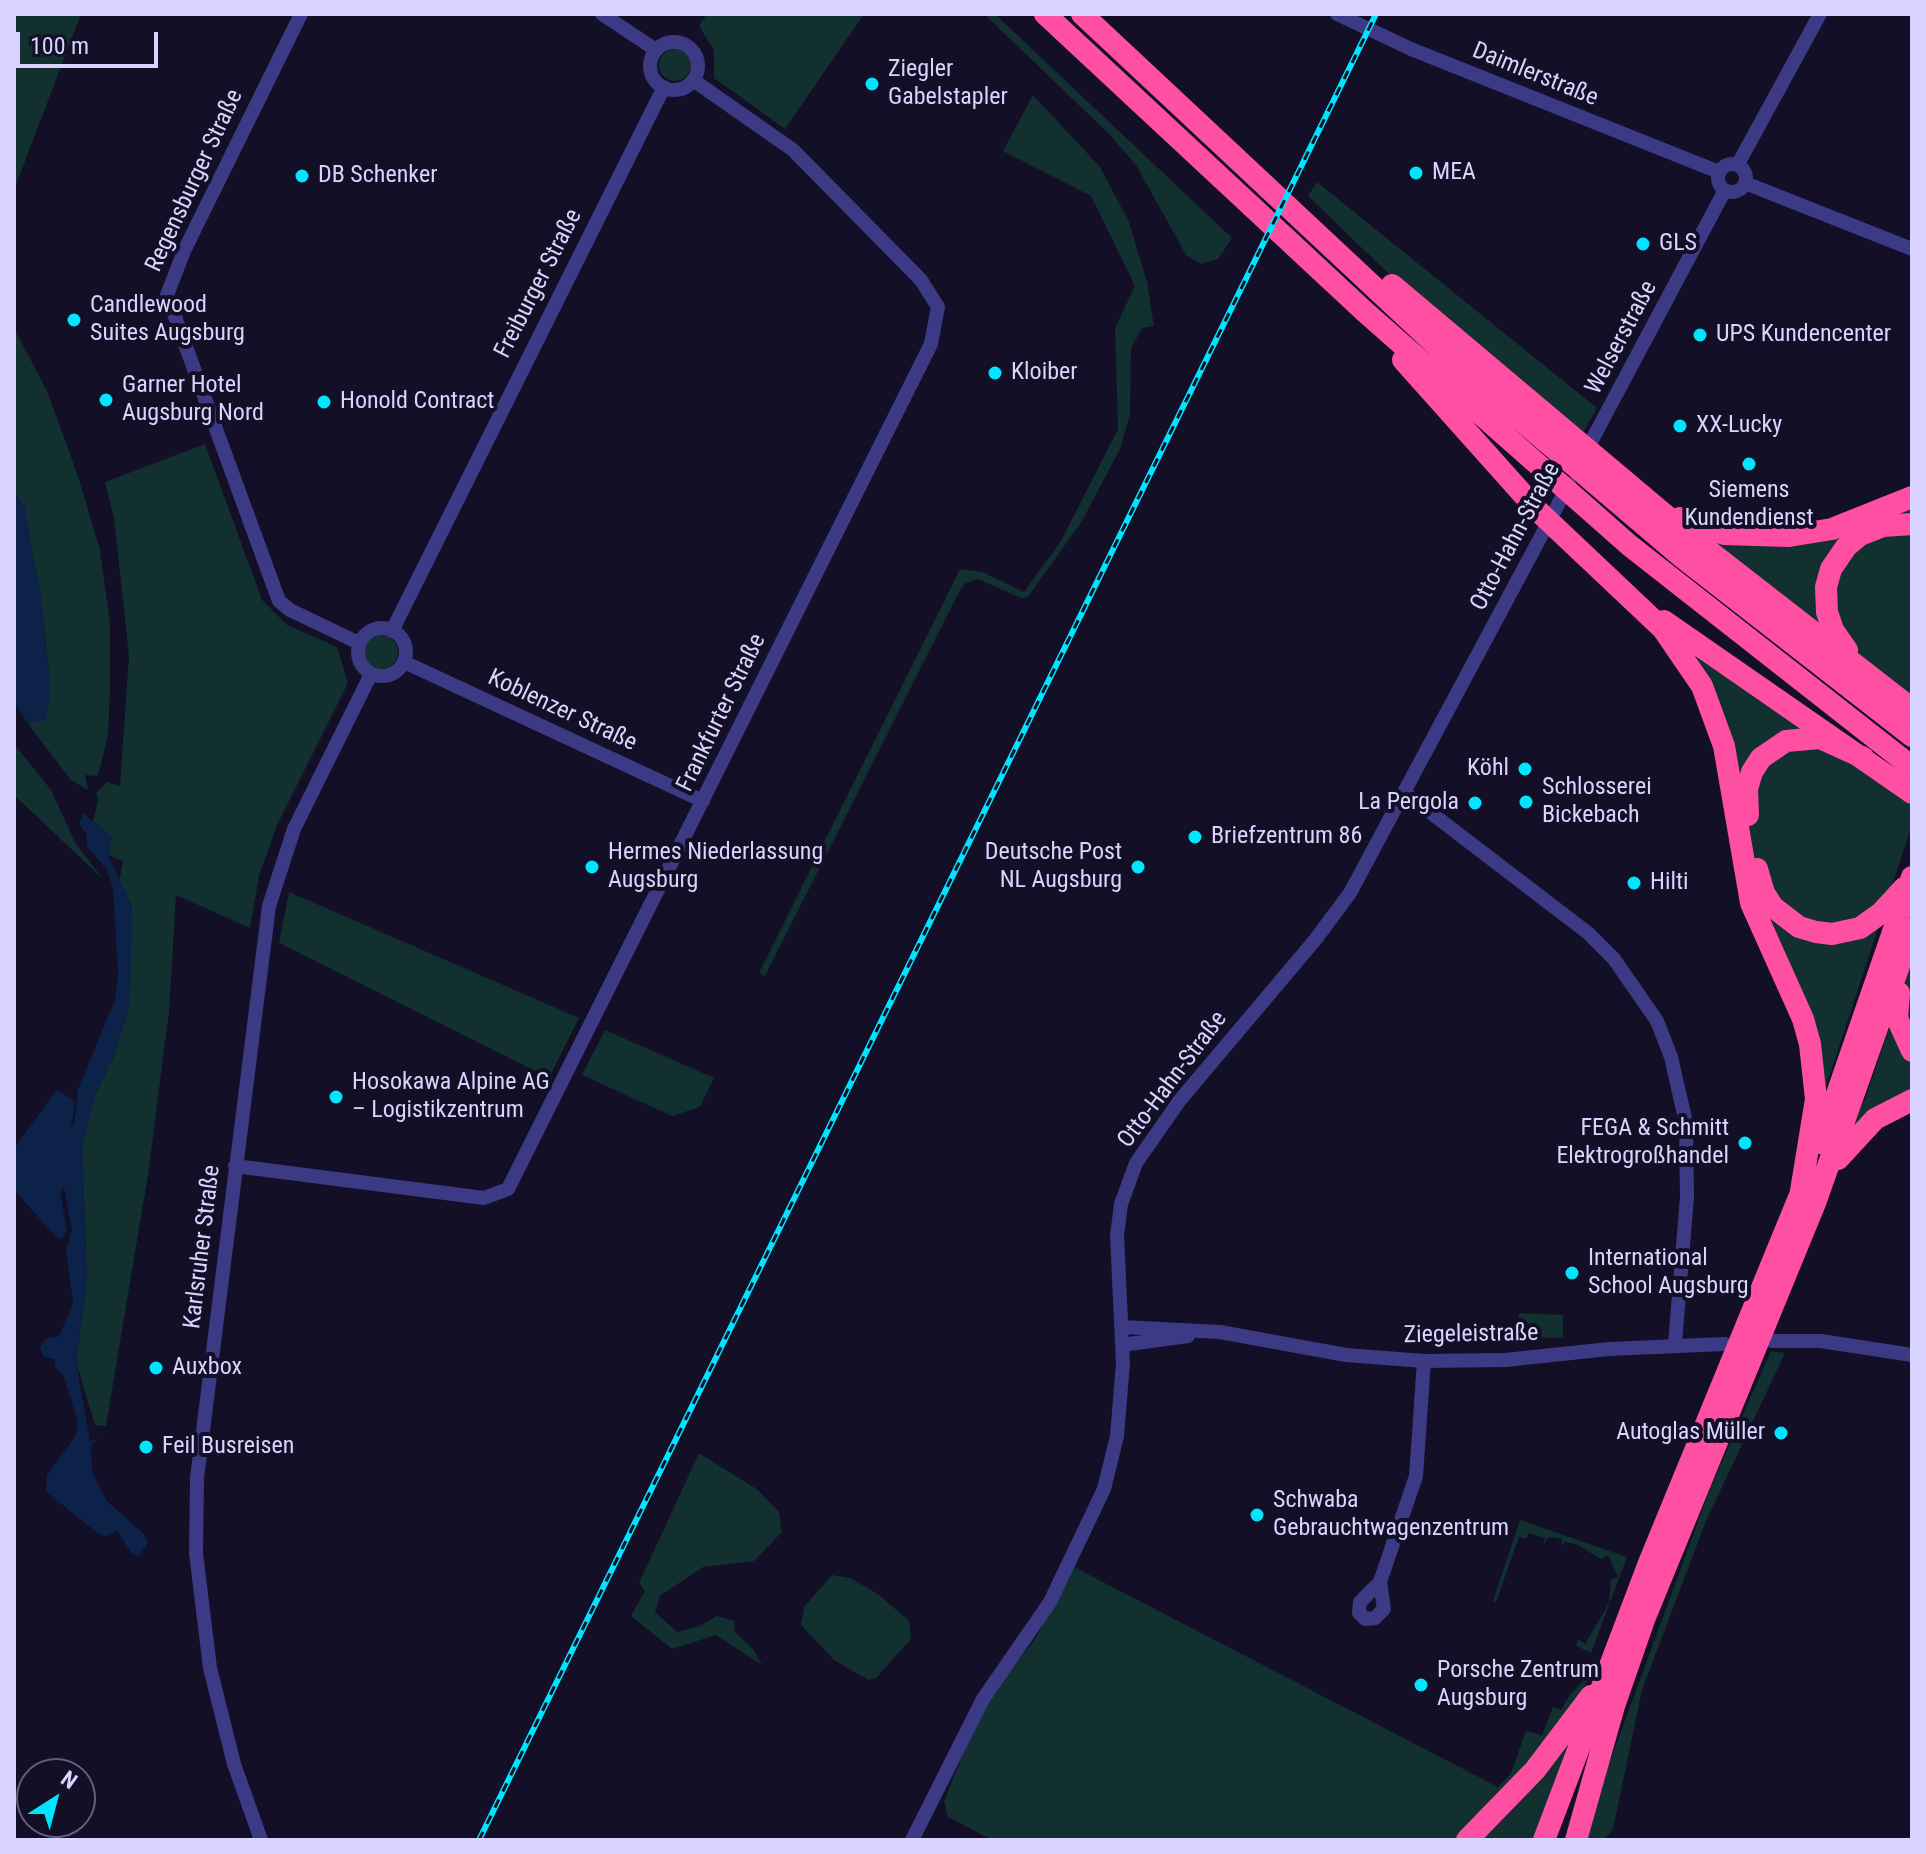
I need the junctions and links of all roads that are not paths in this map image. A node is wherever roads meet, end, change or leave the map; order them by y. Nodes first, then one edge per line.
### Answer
1 (301, 14) edge
2 (602, 14) edge
3 (1045, 14) edge
4 (1082, 14) edge
5 (1337, 14) edge
6 (1820, 14) edge
7 (656, 50) junction
8 (693, 80) junction
9 (664, 87) junction
10 (1738, 164) junction
11 (1719, 172) junction
12 (1745, 183) junction
13 (1725, 190) junction
14 (1315, 231) junction
15 (1912, 249) edge
16 (1364, 311) junction
17 (1602, 421) joint
18 (1912, 497) edge
19 (1648, 501) junction
20 (1912, 524) edge
21 (1637, 603) junction
22 (392, 631) junction
23 (359, 643) junction
24 (404, 662) junction
25 (371, 674) junction
26 (1872, 677) junction
27 (1912, 709) edge
28 (1912, 736) edge
29 (1864, 758) junction
30 (1912, 767) edge
31 (1405, 793) junction
32 (1912, 793) edge
33 (703, 801) junction
34 (1912, 877) edge
35 (1912, 930) edge
36 (1912, 1051) edge
37 (1912, 1100) edge
38 (235, 1166) junction
39 (1807, 1200) junction
40 (1122, 1327) junction
41 (1763, 1327) junction
42 (1220, 1332) junction
43 (1675, 1344) junction
44 (1122, 1345) junction
45 (1912, 1355) edge
46 (1735, 1357) junction
47 (1424, 1361) junction
48 (1380, 1582) dead end
49 (1610, 1669) junction
50 (1614, 1706) junction
51 (261, 1840) edge
52 (912, 1840) edge
53 (1467, 1840) edge
54 (1544, 1840) edge
55 (1561, 1840) edge
56 (1576, 1840) edge

1 - 23 street, Regensburger Straße
2 - 7 street
3 - 16 highway
4 - 14 highway
5 - 11 street, Daimlerstraße
6 - 10 street
7 - 8 street
7 - 9 street
8 - 9 street
8 - 33 street, Frankfurter Straße
9 - 22 street, Freiburger Straße
10 - 11 street
10 - 12 street
11 - 13 street
12 - 13 street
12 - 15 street
13 - 17 street, Welserstraße
14 - 19 highway
14 - 28 highway
16 - 21 highway
16 - 30 highway
17 - 31 street, Otto-Hahn-Straße
18 - 19 highway
19 - 26 highway
20 - 26 highway
21 - 29 highway
21 - 39 highway
22 - 23 street
22 - 24 street
23 - 25 street
24 - 25 street
24 - 33 street, Koblenzer Straße
25 - 38 street, Karlsruher Straße
26 - 27 highway
29 - 32 highway
29 - 34 highway
31 - 40 street, Otto-Hahn-Straße
31 - 43 street
33 - 38 street, Frankfurter Straße
34 - 39 highway
35 - 36 highway
35 - 39 highway
37 - 39 highway
38 - 51 street, Karlsruher Straße
39 - 41 highway
40 - 42 street, Ziegeleistraße
40 - 44 street, Otto-Hahn-Straße
41 - 45 street
41 - 46 highway
42 - 44 street, Ziegeleistraße
42 - 47 street, Ziegeleistraße
43 - 46 street, Ziegeleistraße
43 - 47 street, Ziegeleistraße
44 - 52 street, Otto-Hahn-Straße
46 - 49 highway
46 - 50 highway
47 - 48 street
49 - 53 highway
49 - 54 highway
50 - 55 highway
50 - 56 highway

